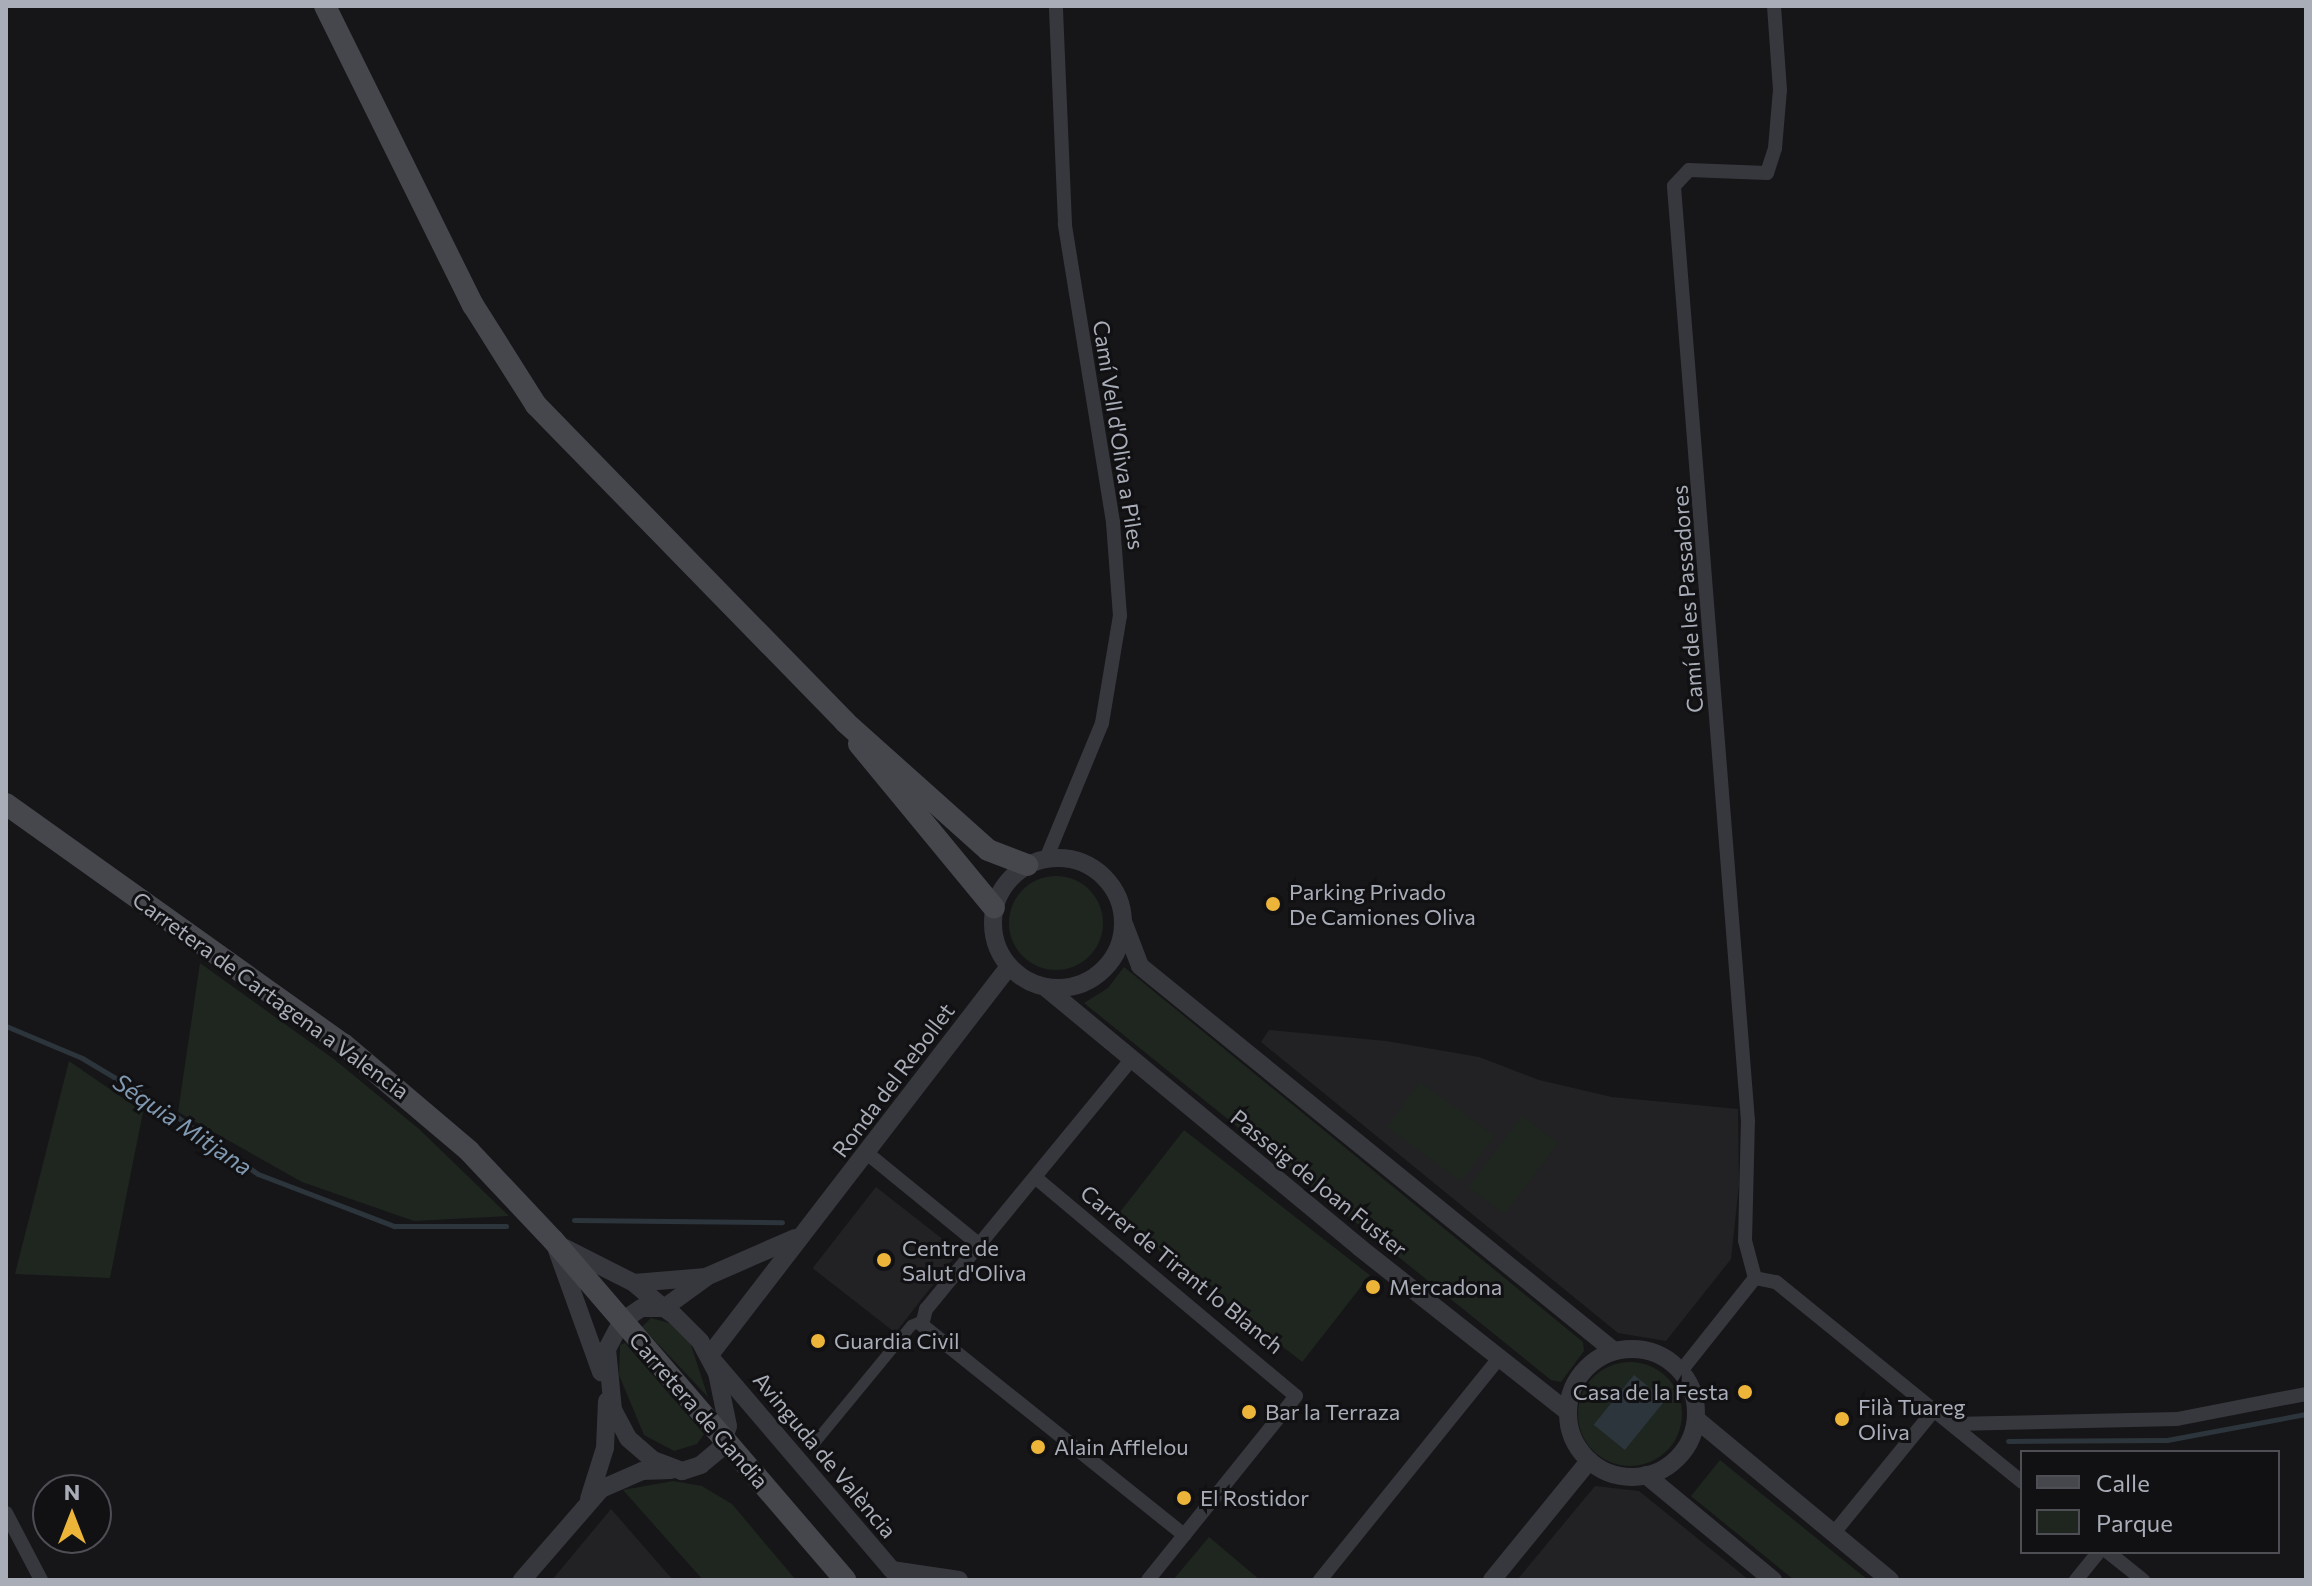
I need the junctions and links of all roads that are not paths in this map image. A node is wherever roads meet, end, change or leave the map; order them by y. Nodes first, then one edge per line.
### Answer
1 (325, 6) edge
2 (1056, 6) edge
3 (1774, 6) edge
4 (845, 722) junction
5 (6, 804) edge
6 (1036, 862) junction
7 (994, 908) junction
8 (1124, 924) junction
9 (1009, 966) junction
10 (1045, 987) junction
11 (1130, 1061) junction
12 (868, 1154) junction
13 (1036, 1178) junction
14 (813, 1221) junction
15 (553, 1240) junction
16 (981, 1246) junction
17 (708, 1276) junction
18 (1755, 1278) junction
19 (634, 1283) junction
20 (664, 1308) junction
21 (922, 1320) junction
22 (622, 1321) junction
23 (1614, 1351) junction
24 (709, 1356) junction
25 (1500, 1357) junction
26 (1681, 1371) junction
27 (607, 1390) junction
28 (2306, 1394) edge
29 (1934, 1410) junction
30 (1567, 1411) junction
31 (1696, 1419) junction
32 (1952, 1424) junction
33 (725, 1439) junction
34 (812, 1445) dead end
35 (1589, 1461) junction
36 (682, 1471) junction
37 (1646, 1475) junction
38 (2020, 1480) edge
39 (589, 1499) junction
40 (6, 1513) edge
41 (1833, 1534) junction
42 (1184, 1535) junction
43 (2097, 1554) edge
44 (2110, 1554) edge
45 (894, 1575) edge
46 (41, 1580) edge
47 (522, 1580) edge
48 (845, 1580) edge
49 (959, 1580) edge
50 (1148, 1580) edge
51 (1320, 1580) edge
52 (1492, 1580) edge
53 (1773, 1580) edge
54 (1890, 1580) edge
55 (2076, 1580) edge
56 (2143, 1580) edge

1 - 4 main road
2 - 6 street, Camí Vell d'Oliva a Piles
3 - 18 street, Camí de les Passadores
4 - 6 main road
4 - 7 main road
5 - 15 main road, Carretera de Cartagena a Valencia
6 - 7 street
6 - 8 street
7 - 9 street
8 - 10 street
8 - 23 street
9 - 10 street
9 - 12 street, Ronda del Rebollet
10 - 11 street, Passeig de Joan Fuster
11 - 13 street
11 - 25 street, Passeig de Joan Fuster
12 - 14 street, Ronda del Rebollet
12 - 16 street
13 - 16 street
13 - 42 street, Carrer de Tirant lo Blanch
14 - 17 street, Ronda del Rebollet
14 - 24 street, Ronda del Rebollet
15 - 19 street, Avinguda de València
15 - 22 main road, Carretera de Gandia
15 - 27 street
16 - 21 street
17 - 19 street
17 - 20 street, Ronda del Rebollet
18 - 26 street
18 - 29 street
19 - 20 street, Avinguda de València
20 - 22 street
20 - 24 street, Avinguda de València
21 - 34 street
21 - 42 street
22 - 27 street
22 - 33 main road, Carretera de Gandia
23 - 26 street
23 - 30 street
24 - 33 street
24 - 45 street, Avinguda de València
25 - 30 street, Passeig de Joan Fuster
25 - 51 street
26 - 31 street
27 - 36 street
27 - 39 street
28 - 32 street
29 - 32 street
29 - 41 street
30 - 35 street
31 - 37 street
31 - 41 street
32 - 38 street
33 - 36 street
33 - 48 main road, Carretera de Gandia
35 - 37 street
35 - 52 street
36 - 39 street
37 - 53 street
39 - 47 street
40 - 46 street
41 - 54 street
42 - 50 street
43 - 55 street
44 - 56 street
45 - 49 street, Avinguda de València

